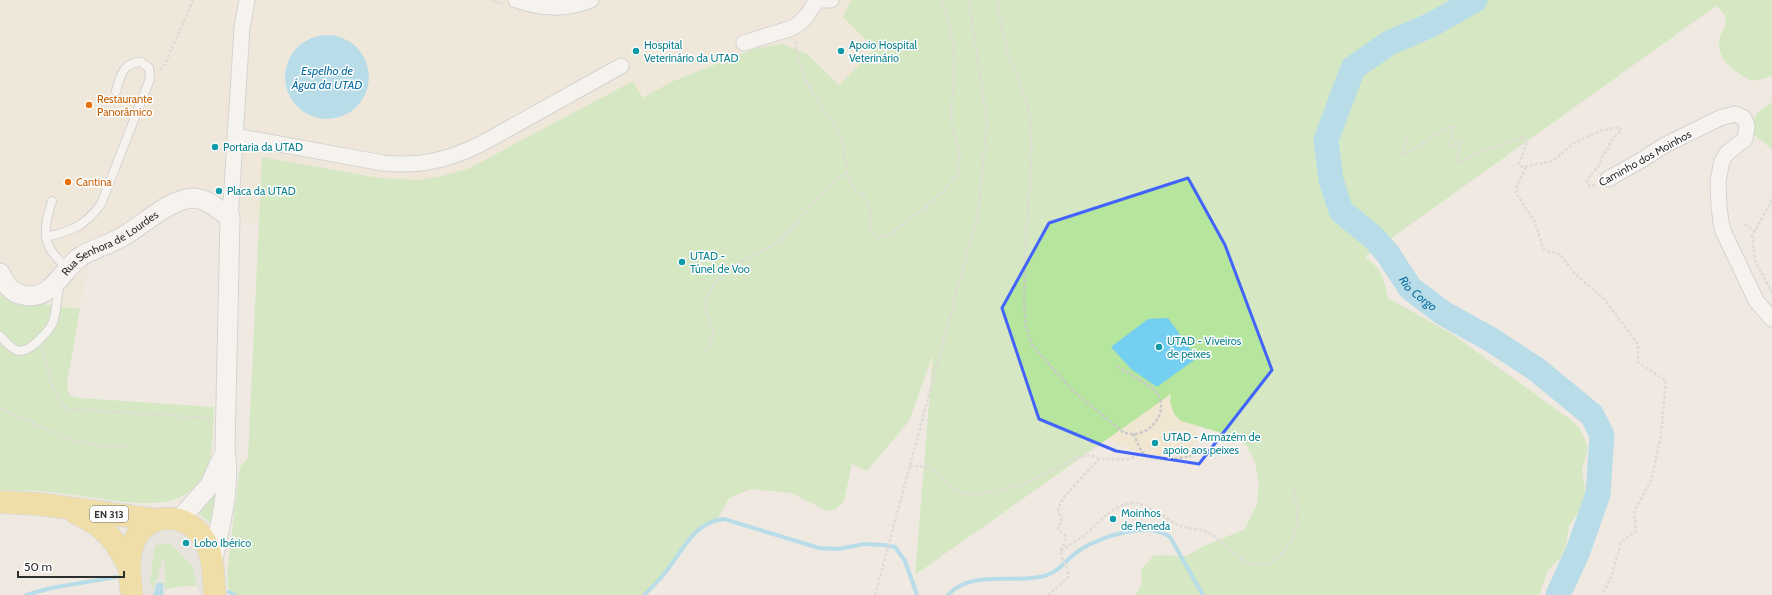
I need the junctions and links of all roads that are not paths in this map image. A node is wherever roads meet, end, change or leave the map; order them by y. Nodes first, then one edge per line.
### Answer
1 (247, 0) edge
2 (516, 0) edge
3 (591, 0) edge
4 (817, 0) edge
5 (820, 0) edge
6 (831, 0) edge
7 (744, 42) dead end
8 (621, 66) dead end
9 (116, 91) dead end
10 (235, 136) junction
11 (1608, 179) road end
12 (52, 201) dead end
13 (230, 218) junction
14 (46, 237) junction
15 (0, 273) edge
16 (64, 274) junction
17 (1772, 319) edge
18 (0, 336) edge
19 (225, 449) junction
20 (0, 502) edge
21 (62, 507) junction
22 (180, 519) junction
23 (157, 520) junction
24 (212, 562) junction
25 (129, 567) junction
26 (132, 595) edge
27 (215, 595) edge

1 - 10 street
2 - 3 street
4 - 7 street
5 - 6 street
8 - 10 street
9 - 14 lane
10 - 13 street
11 - 17 street, Caminho dos Moinhos
12 - 14 lane
13 - 16 street, Rua Senhora de Lourdes
13 - 19 street
14 - 16 lane
15 - 16 street, Rua Senhora de Lourdes
16 - 18 lane
19 - 22 street
19 - 24 street
20 - 21 main road, EN 313
21 - 23 main road, EN 313
21 - 25 main road, EN 313
22 - 23 main road, EN 313
22 - 24 main road
23 - 25 main road, EN 313
24 - 27 main road
25 - 26 main road, EN 313

